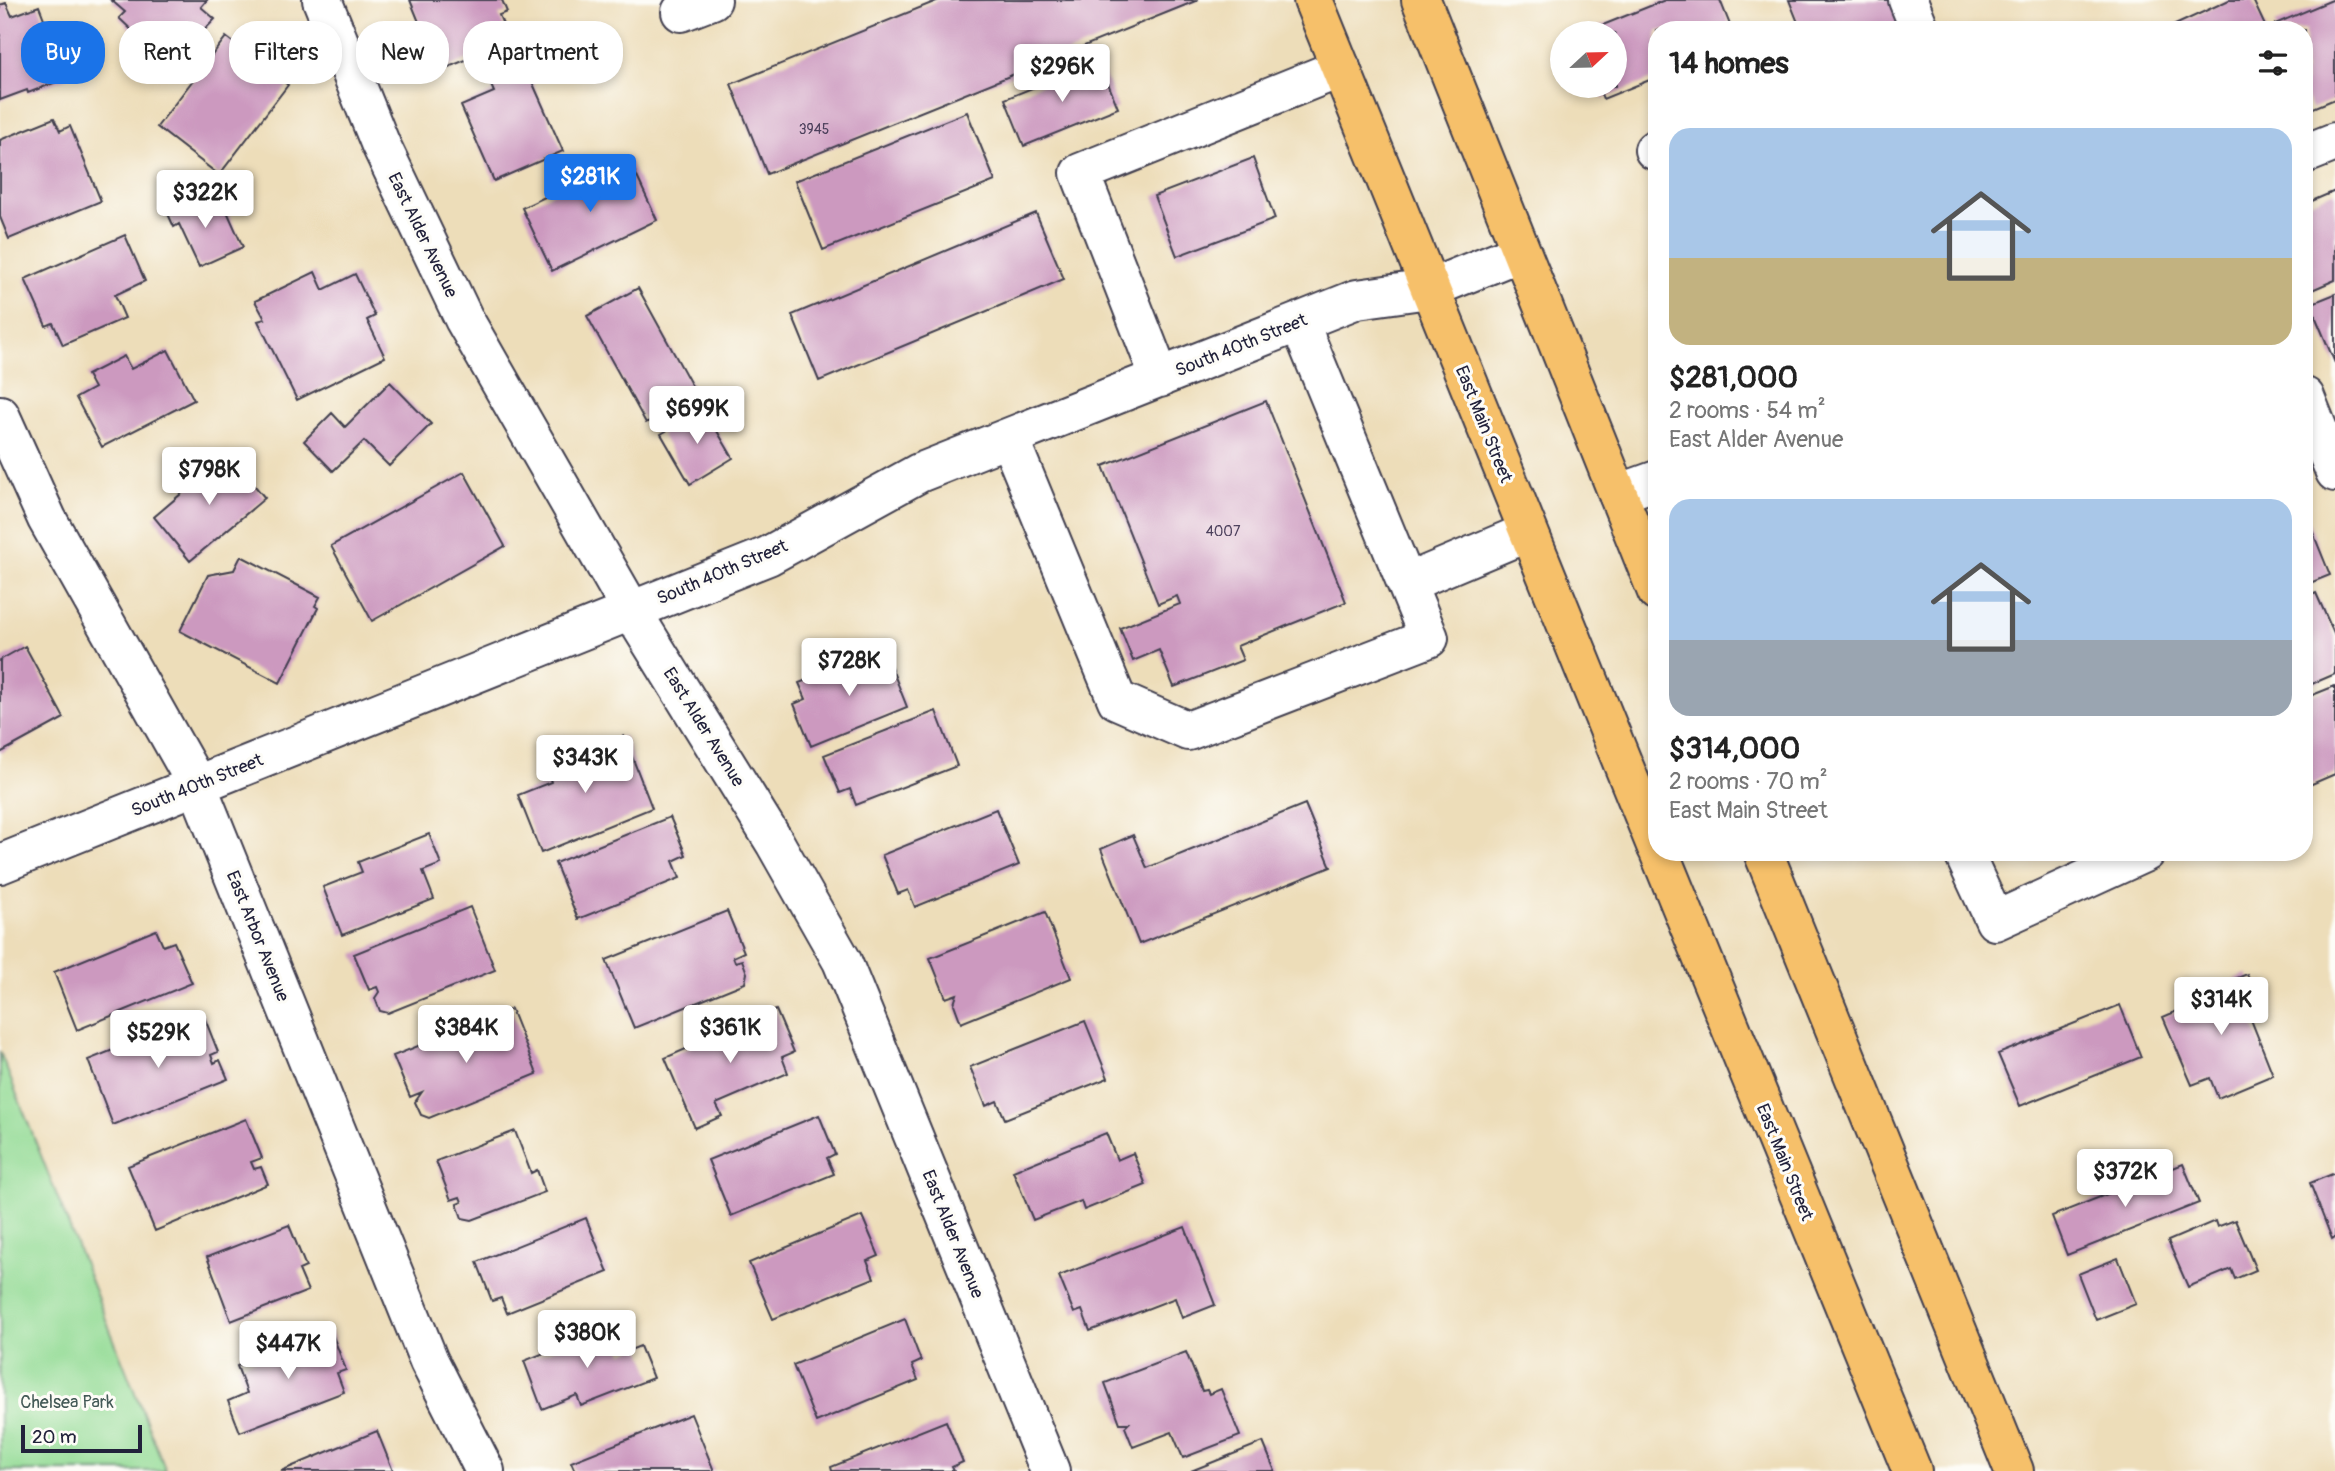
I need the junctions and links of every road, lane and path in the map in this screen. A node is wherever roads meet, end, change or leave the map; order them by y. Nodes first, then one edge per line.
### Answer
1 (322, 0) edge
2 (1313, 0) edge
3 (1421, 0) edge
4 (1908, 0) edge
5 (1916, 21) edge
6 (1341, 68) junction
7 (2335, 142) edge
8 (2313, 151) edge
9 (1520, 253) junction
10 (1429, 289) junction
11 (1298, 323) junction
12 (1160, 378) junction
13 (0, 415) edge
14 (2313, 417) edge
15 (1009, 438) junction
16 (2335, 472) edge
17 (1648, 483) edge
18 (1618, 494) junction
19 (1528, 532) junction
20 (1648, 569) edge
21 (1407, 583) junction
22 (631, 610) junction
23 (197, 785) junction
24 (1648, 826) edge
25 (1662, 861) edge
26 (1767, 861) edge
27 (1967, 861) edge
28 (2126, 861) edge
29 (0, 864) edge
30 (485, 1471) edge
31 (1050, 1471) edge
32 (1912, 1471) edge
33 (2014, 1471) edge

1 - 22 street, East Alder Avenue
2 - 6 main road, East Main Street
3 - 9 main road
4 - 5 street
6 - 10 main road, East Main Street
6 - 12 street
7 - 8 street
9 - 10 street, South 40th Street
9 - 18 main road
10 - 11 street, South 40th Street
10 - 19 main road, East Main Street
11 - 12 street, South 40th Street
11 - 21 street
12 - 15 street, South 40th Street
13 - 23 street, East Arbor Avenue
14 - 16 street
15 - 21 street
15 - 22 street, South 40th Street
17 - 18 street
18 - 20 main road
19 - 21 street
19 - 24 main road, East Main Street
22 - 23 street, South 40th Street
22 - 31 street, East Alder Avenue
23 - 29 street, South 40th Street
23 - 30 street, East Arbor Avenue
25 - 32 main road, East Main Street
26 - 33 main road
27 - 28 street

